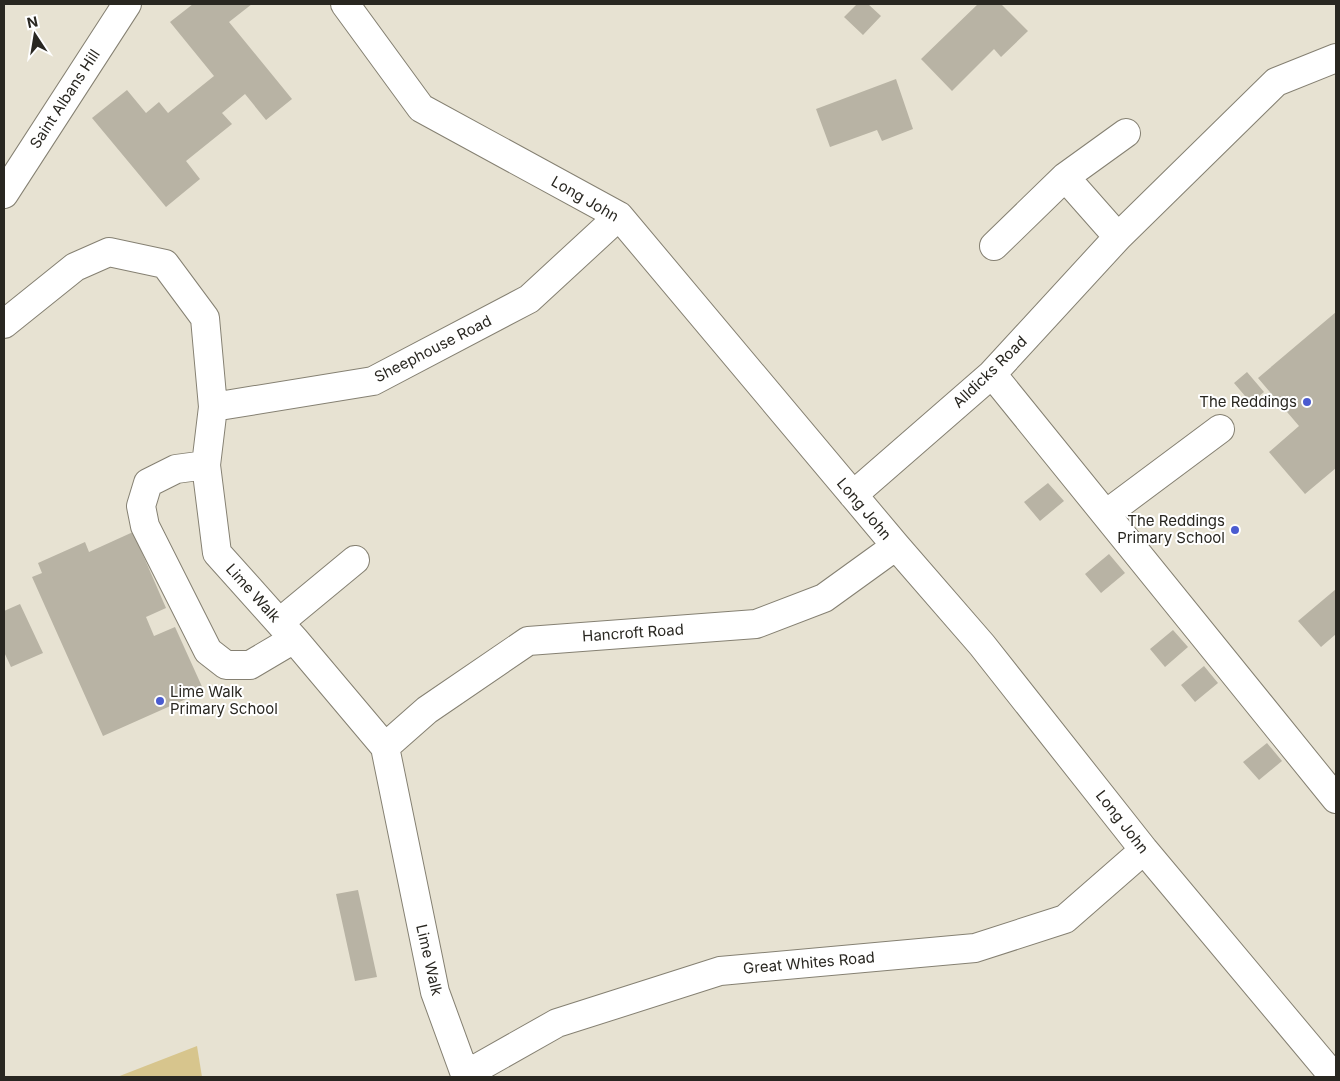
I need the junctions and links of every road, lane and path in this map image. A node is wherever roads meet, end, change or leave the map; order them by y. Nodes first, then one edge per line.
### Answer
1 (127, 4) edge
2 (345, 4) edge
3 (1336, 58) edge
4 (1126, 133) dead end
5 (1065, 177) junction
6 (4, 194) edge
7 (619, 216) junction
8 (1118, 237) junction
9 (994, 246) dead end
10 (4, 324) edge
11 (992, 374) junction
12 (213, 407) junction
13 (1220, 429) dead end
14 (206, 465) junction
15 (853, 495) junction
16 (1106, 514) junction
17 (896, 546) junction
18 (355, 560) dead end
19 (287, 630) junction
20 (384, 747) junction
21 (1336, 799) edge
22 (1144, 850) junction
23 (466, 1076) edge
24 (1334, 1077) edge

1 - 6 street, Saint Albans Hill
2 - 7 street, Long John
3 - 8 street, Alldicks Road
4 - 5 street
5 - 8 street
5 - 9 street
7 - 12 street, Sheephouse Road
7 - 15 street, Long John
8 - 11 street, Alldicks Road
10 - 12 street, Lime Walk
11 - 15 street, Alldicks Road
11 - 16 street
12 - 14 street, Lime Walk
13 - 16 street
14 - 19 street, Lime Walk
14 - 19 street
15 - 17 street, Long John
16 - 21 street
17 - 20 street, Hancroft Road
17 - 22 street, Long John
18 - 19 street
19 - 20 street, Lime Walk
20 - 23 street, Lime Walk
22 - 23 street, Great Whites Road
22 - 24 street, Long John

